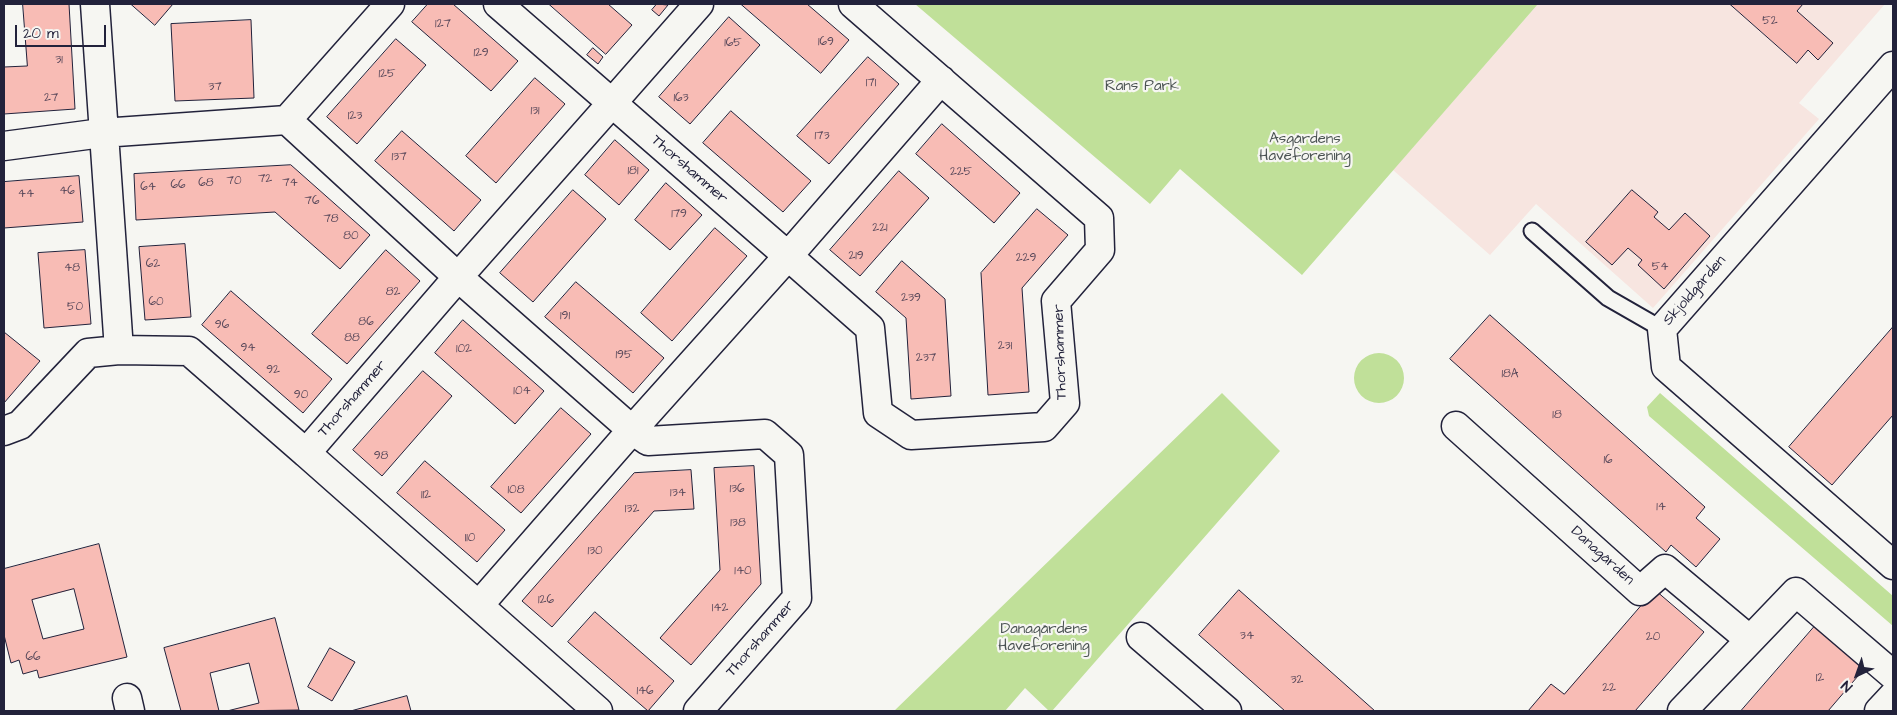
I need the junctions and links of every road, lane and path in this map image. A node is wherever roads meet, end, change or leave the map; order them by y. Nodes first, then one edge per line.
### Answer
1 (94, 4) edge
2 (390, 4) edge
3 (498, 4) edge
4 (699, 4) edge
5 (853, 4) edge
6 (1893, 66) edge
7 (941, 80) junction
8 (612, 103) junction
9 (287, 120) junction
10 (102, 133) junction
11 (4, 146) edge
12 (1532, 231) dead end
13 (788, 256) junction
14 (458, 277) junction
15 (1662, 329) junction
16 (119, 350) junction
17 (1456, 426) dead end
18 (632, 430) junction
19 (4, 431) edge
20 (306, 453) junction
21 (1893, 565) edge
22 (479, 605) junction
23 (1141, 637) dead end
24 (1750, 640) junction
25 (1893, 675) edge
26 (1893, 696) edge
27 (598, 711) edge
28 (698, 711) edge
29 (1227, 711) edge
30 (1682, 711) edge
31 (1880, 711) edge

1 - 10 street
2 - 9 street
3 - 8 street, Thorshammer
4 - 8 street, Thorshammer
5 - 7 street, Thorshammer
6 - 15 street, Skjoldgården
7 - 13 street
7 - 13 street, Thorshammer
8 - 13 street, Thorshammer
8 - 14 street, Thorshammer
9 - 10 street
9 - 14 street, Thorshammer
10 - 11 street
10 - 16 street
12 - 15 lane
13 - 18 street
14 - 18 street, Thorshammer
14 - 20 street, Thorshammer
15 - 21 street, Skjoldgården
16 - 19 street
16 - 20 street
17 - 24 street, Danagården
18 - 22 street
18 - 28 street, Thorshammer
20 - 22 street
22 - 27 street
23 - 29 street
24 - 25 street
24 - 30 street
26 - 31 street

